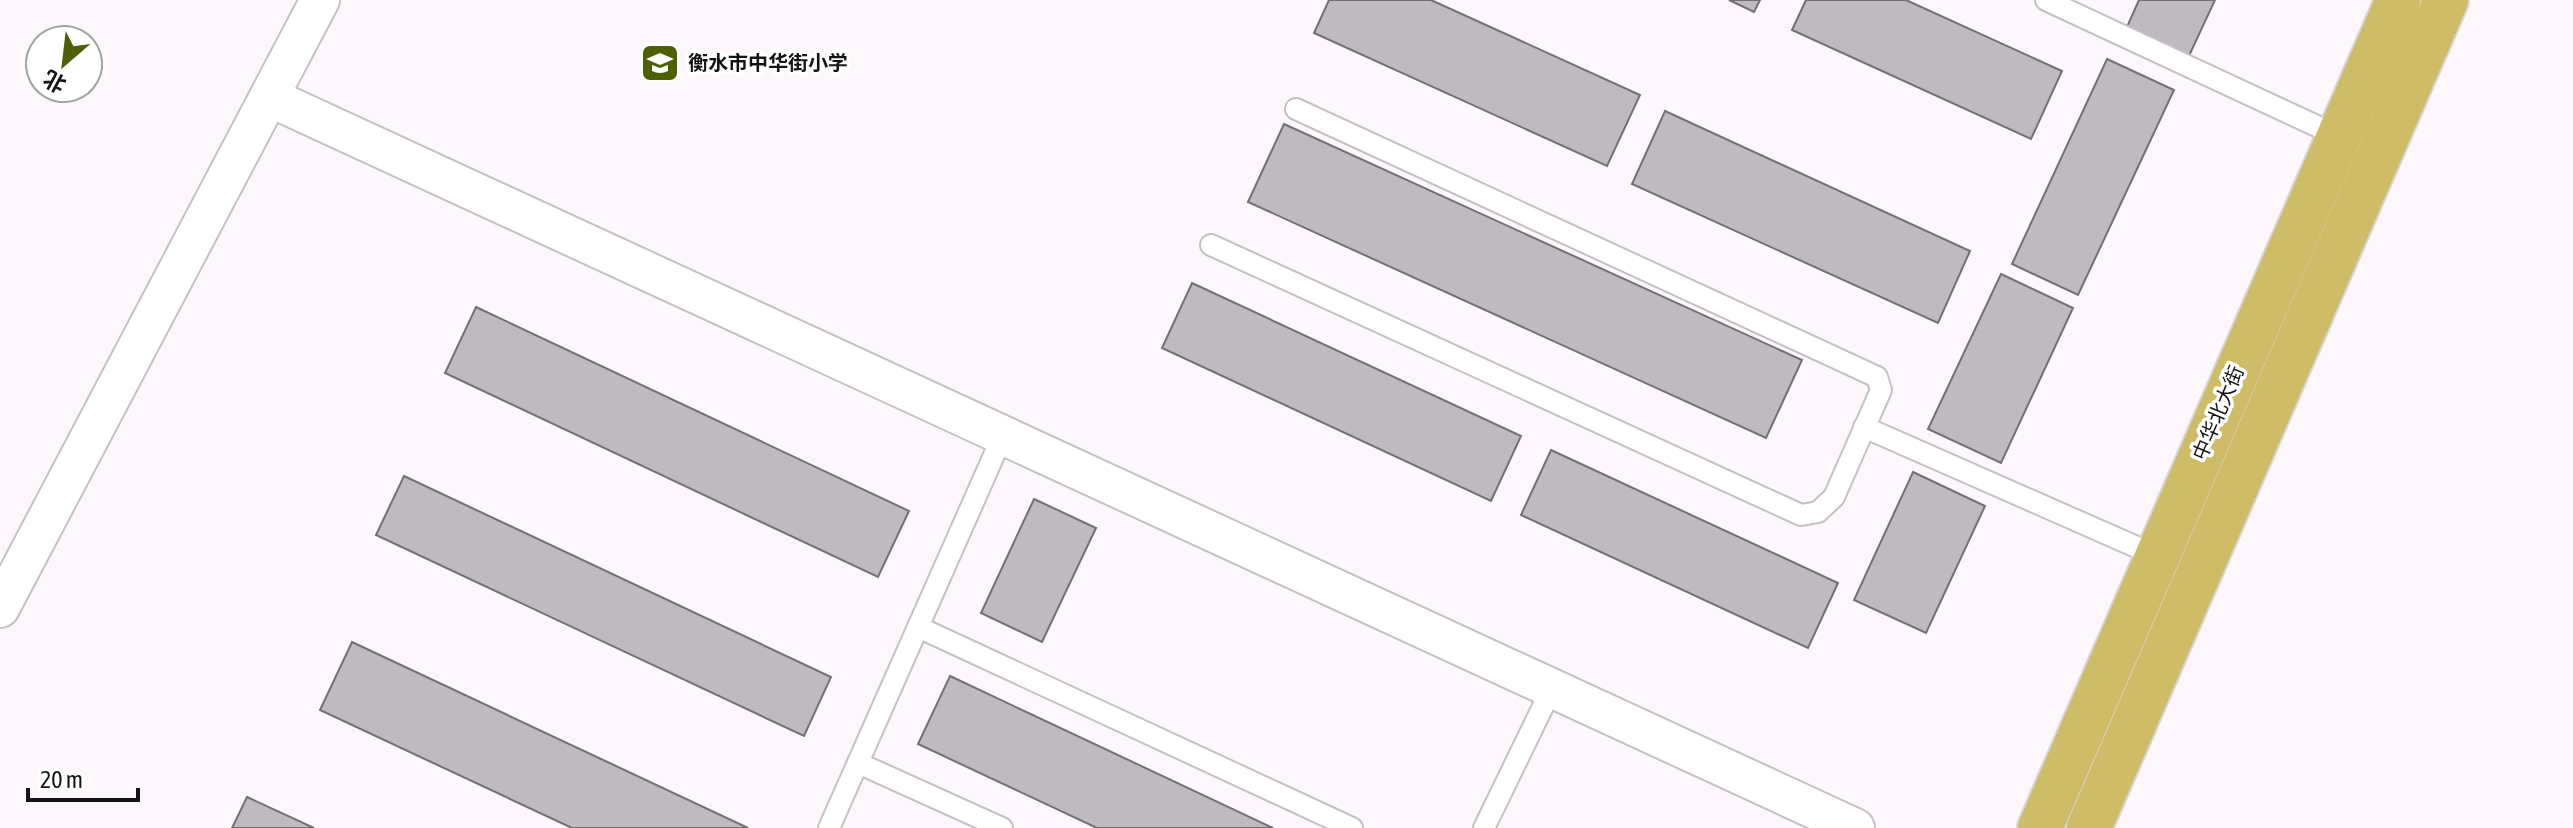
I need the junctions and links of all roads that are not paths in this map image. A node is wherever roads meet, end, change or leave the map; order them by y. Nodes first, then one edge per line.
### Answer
1 (320, 0) edge
2 (2046, 0) edge
3 (2398, 0) edge
4 (2446, 0) edge
5 (269, 97) junction
6 (1296, 109) dead end
7 (2338, 136) junction
8 (1211, 245) dead end
9 (1864, 427) junction
10 (1003, 435) junction
11 (2157, 556) junction
12 (0, 608) edge
13 (918, 627) junction
14 (1552, 688) junction
15 (858, 763) junction
16 (829, 828) edge
17 (1002, 828) edge
18 (1352, 828) edge
19 (1484, 828) edge
20 (1855, 828) edge
21 (2040, 828) edge
22 (2089, 828) edge

1 - 5 street
2 - 7 lane
3 - 7 main road, 中华北大街
4 - 22 main road
5 - 10 street
5 - 12 street
6 - 9 lane
7 - 11 main road, 中华北大街
8 - 9 lane
9 - 11 lane
10 - 13 lane
10 - 14 street
11 - 21 main road, 中华北大街
13 - 15 lane
13 - 18 lane
14 - 19 lane
14 - 20 street
15 - 16 lane
15 - 17 lane

